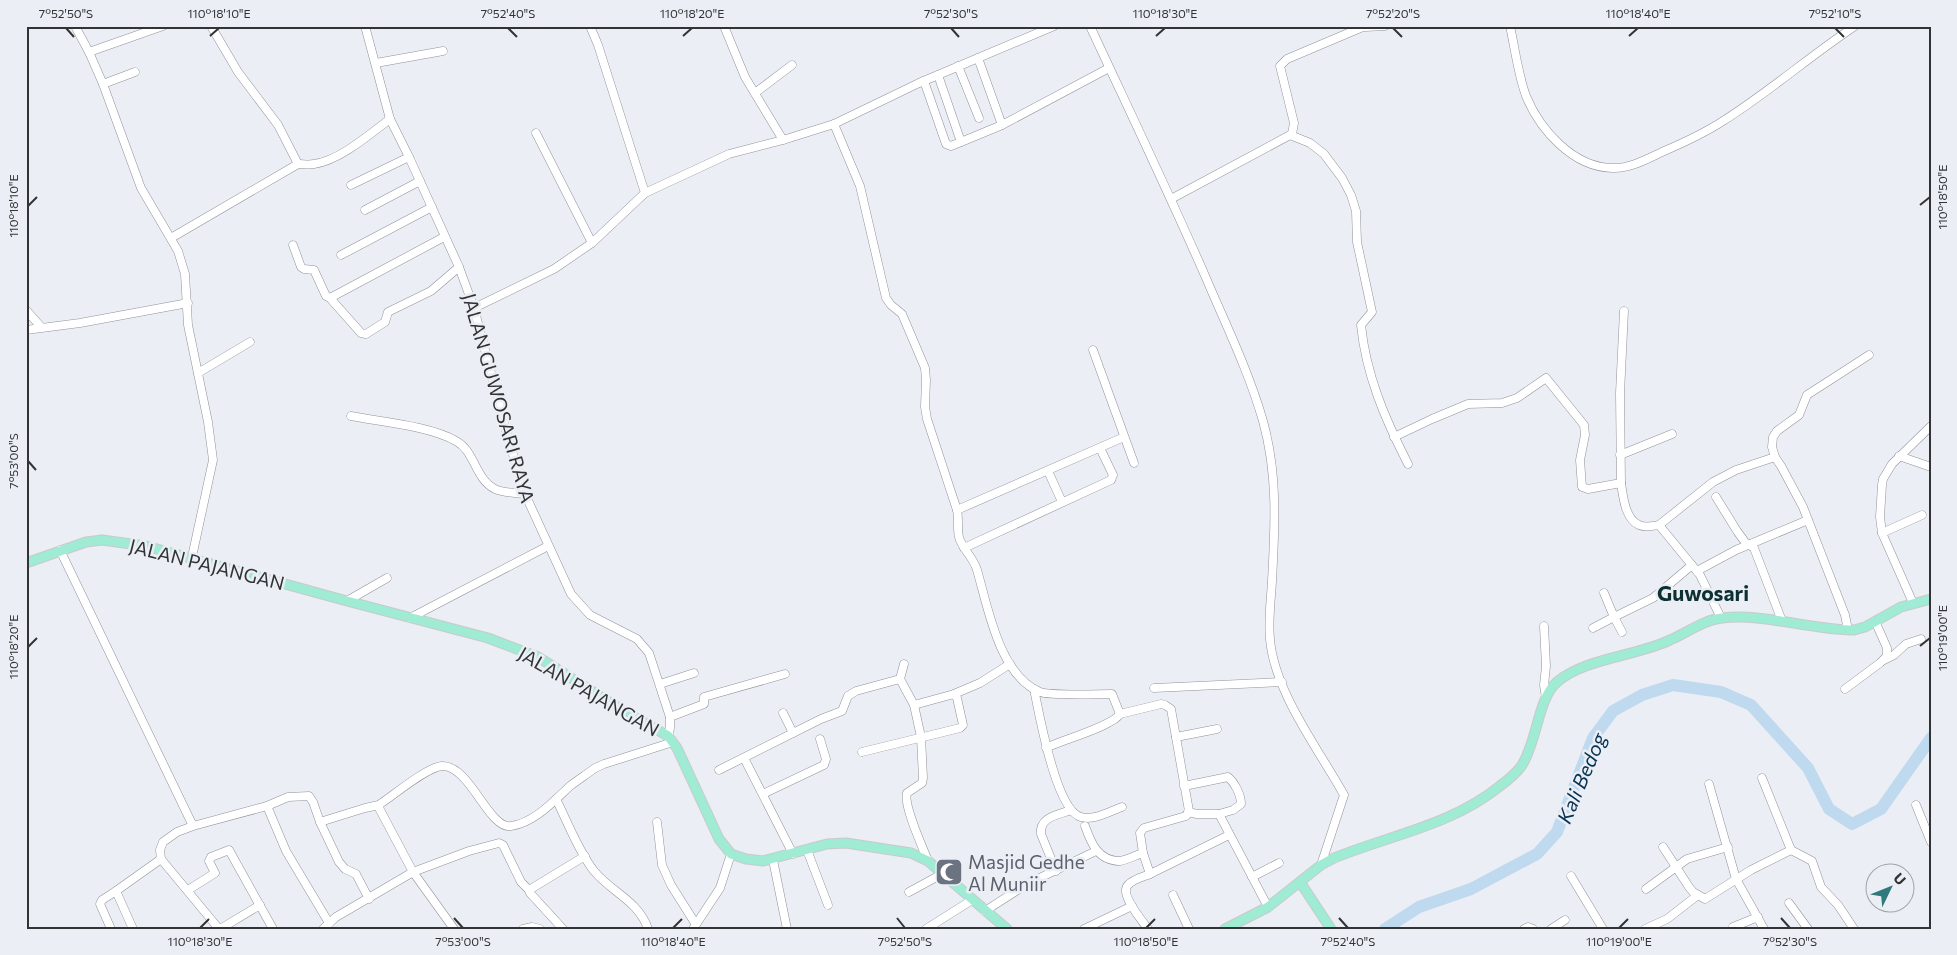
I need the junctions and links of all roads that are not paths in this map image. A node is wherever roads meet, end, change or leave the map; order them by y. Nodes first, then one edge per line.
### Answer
1 (75, 26) edge
2 (163, 26) edge
3 (211, 26) edge
4 (365, 26) edge
5 (590, 26) edge
6 (724, 26) edge
7 (1054, 26) edge
8 (1090, 26) edge
9 (1385, 26) edge
10 (1510, 26) edge
11 (1855, 26) edge
12 (1365, 27) edge
13 (443, 51) dead end
14 (89, 52) junction
15 (978, 58) junction
16 (376, 63) junction
17 (792, 65) dead end
18 (958, 66) junction
19 (1110, 68) junction
20 (135, 72) dead end
21 (938, 75) junction
22 (924, 81) junction
23 (103, 84) junction
24 (755, 93) junction
25 (979, 118) dead end
26 (390, 119) junction
27 (834, 124) junction
28 (1002, 125) junction
29 (536, 133) dead end
30 (1290, 136) junction
31 (783, 140) junction
32 (961, 142) junction
33 (409, 157) junction
34 (298, 164) junction
35 (420, 181) junction
36 (351, 185) dead end
37 (644, 193) junction
38 (1171, 199) junction
39 (432, 207) junction
40 (364, 210) dead end
41 (444, 237) junction
42 (171, 238) junction
43 (592, 243) junction
44 (293, 245) dead end
45 (341, 255) dead end
46 (459, 267) junction
47 (330, 298) junction
48 (188, 303) junction
49 (474, 308) junction
50 (26, 310) edge
51 (1624, 311) dead end
52 (42, 328) junction
53 (26, 330) edge
54 (250, 342) dead end
55 (1093, 350) dead end
56 (1869, 354) dead end
57 (198, 373) junction
58 (351, 416) dead end
59 (1931, 426) edge
60 (1672, 434) dead end
61 (1124, 437) junction
62 (1394, 437) junction
63 (1100, 448) junction
64 (1620, 455) junction
65 (1899, 456) junction
66 (1775, 457) junction
67 (1134, 463) dead end
68 (1408, 464) dead end
69 (1931, 467) edge
70 (1048, 471) junction
71 (1622, 483) junction
72 (525, 494) junction
73 (1716, 498) dead end
74 (1062, 502) junction
75 (957, 510) junction
76 (1922, 515) dead end
77 (1808, 520) junction
78 (1659, 525) junction
79 (1882, 533) junction
80 (1751, 544) junction
81 (548, 546) junction
82 (964, 548) junction
83 (60, 550) junction
84 (192, 557) junction
85 (26, 563) edge
86 (1695, 568) junction
87 (387, 578) dead end
88 (1604, 592) dead end
89 (1931, 599) edge
90 (347, 601) junction
91 (1913, 603) junction
92 (1614, 617) junction
93 (410, 618) junction
94 (1721, 618) junction
95 (1782, 621) junction
96 (1875, 621) junction
97 (1544, 626) dead end
98 (1592, 628) dead end
99 (1848, 630) junction
100 (1622, 632) dead end
101 (1920, 639) dead end
102 (1884, 660) junction
103 (904, 664) dead end
104 (1010, 664) junction
105 (694, 673) dead end
106 (785, 674) dead end
107 (900, 679) junction
108 (1282, 682) junction
109 (660, 684) junction
110 (1154, 688) dead end
111 (1034, 689) junction
112 (1845, 689) dead end
113 (954, 694) junction
114 (1546, 698) junction
115 (914, 705) junction
116 (783, 713) dead end
117 (1120, 714) junction
118 (670, 717) junction
119 (1217, 729) dead end
120 (793, 734) junction
121 (1176, 737) junction
122 (921, 738) junction
123 (670, 739) junction
124 (820, 739) dead end
125 (1046, 748) junction
126 (862, 752) dead end
127 (744, 758) junction
128 (719, 770) dead end
129 (1762, 778) dead end
130 (1710, 784) dead end
131 (1184, 786) junction
132 (763, 794) junction
133 (556, 800) junction
134 (1916, 805) dead end
135 (267, 806) junction
136 (379, 806) junction
137 (1122, 807) dead end
138 (1071, 810) junction
139 (1188, 812) junction
140 (1219, 814) junction
141 (320, 822) junction
142 (657, 822) dead end
143 (193, 826) junction
144 (1085, 826) dead end
145 (1229, 835) junction
146 (1931, 842) edge
147 (1663, 847) dead end
148 (1728, 848) junction
149 (807, 850) junction
150 (1792, 850) junction
151 (1096, 851) junction
152 (1143, 853) junction
153 (731, 854) junction
154 (793, 854) junction
155 (585, 856) junction
156 (161, 859) junction
157 (773, 860) junction
158 (928, 861) junction
159 (1279, 863) dead end
160 (1320, 865) junction
161 (1676, 868) junction
162 (1056, 871) junction
163 (413, 872) junction
164 (942, 874) junction
165 (1150, 874) junction
166 (1571, 876) dead end
167 (1252, 877) junction
168 (1736, 879) junction
169 (1300, 882) junction
170 (1646, 889) dead end
171 (188, 890) junction
172 (529, 890) junction
173 (116, 891) junction
174 (909, 892) dead end
175 (1173, 895) dead end
176 (1698, 895) junction
177 (369, 899) junction
178 (972, 900) junction
179 (1789, 903) dead end
180 (260, 905) junction
181 (828, 905) dead end
182 (1132, 906) junction
183 (1268, 907) junction
184 (985, 911) junction
185 (1758, 917) junction
186 (1566, 920) dead end
187 (326, 926) edge
188 (694, 926) edge
189 (1733, 927) dead end
190 (112, 929) edge
191 (133, 929) edge
192 (220, 929) edge
193 (273, 929) edge
194 (454, 929) edge
195 (523, 929) edge
196 (540, 929) edge
197 (563, 929) edge
198 (648, 929) edge
199 (787, 929) edge
200 (926, 929) edge
201 (1007, 929) edge
202 (1084, 929) edge
203 (1148, 929) edge
204 (1189, 929) edge
205 (1225, 929) edge
206 (1332, 929) edge
207 (1524, 929) edge
208 (1534, 929) edge
209 (1551, 929) edge
210 (1603, 929) edge
211 (1644, 929) edge
212 (1764, 929) edge
213 (1808, 929) edge
214 (1854, 929) edge

1 - 14 street
2 - 14 street
3 - 34 street
4 - 16 street, JALAN GUWOSARI RAYA
5 - 37 street
6 - 24 street
7 - 15 street
8 - 19 street
9 - 12 street
10 - 11 street
12 - 30 street
13 - 16 street
14 - 23 street
15 - 18 street
15 - 28 street
16 - 26 street, JALAN GUWOSARI RAYA
17 - 24 street
18 - 21 street
18 - 25 street
19 - 28 street
19 - 38 street
20 - 23 street
21 - 22 street
21 - 32 street
22 - 27 street
22 - 32 street
23 - 42 street
24 - 31 street
26 - 33 street, JALAN GUWOSARI RAYA
26 - 34 street
27 - 31 street
27 - 75 street
28 - 32 street
29 - 43 street
30 - 38 street
30 - 62 street
31 - 37 street
33 - 35 street, JALAN GUWOSARI RAYA
33 - 36 street
34 - 42 street
35 - 39 street, JALAN GUWOSARI RAYA
35 - 40 street
37 - 43 street
38 - 108 street
39 - 41 street, JALAN GUWOSARI RAYA
39 - 45 street
41 - 46 street, JALAN GUWOSARI RAYA
41 - 47 street
42 - 48 street
43 - 49 street
44 - 47 street
46 - 47 street
46 - 49 street, JALAN GUWOSARI RAYA
48 - 52 street
48 - 57 street
49 - 72 street, JALAN GUWOSARI RAYA
50 - 52 street
51 - 64 street
52 - 53 street
54 - 57 street
55 - 61 street
56 - 66 street
57 - 84 street
58 - 72 street
59 - 65 street
60 - 64 street
61 - 63 street
61 - 67 street
62 - 68 street
62 - 71 street
63 - 70 street
63 - 74 street
64 - 71 street
65 - 69 street
65 - 79 street
66 - 77 street
66 - 78 street
70 - 74 street
70 - 75 street
71 - 78 street
72 - 81 street, JALAN GUWOSARI RAYA
73 - 80 street
74 - 82 street
75 - 82 street
76 - 79 street
77 - 80 street
77 - 99 street
78 - 86 street
79 - 91 street
80 - 86 street
80 - 95 street
81 - 93 street
81 - 109 street, JALAN GUWOSARI RAYA
82 - 104 street
83 - 84 main road, JALAN PAJANGAN
83 - 85 main road, JALAN PAJANGAN
83 - 143 street
84 - 90 main road, JALAN PAJANGAN
86 - 92 street
86 - 94 street
87 - 90 street
88 - 92 street
89 - 91 main road
90 - 93 main road, JALAN PAJANGAN
91 - 96 main road
92 - 98 street
92 - 100 street
93 - 123 main road, JALAN PAJANGAN
94 - 95 main road
94 - 114 main road
95 - 99 main road
96 - 99 main road
96 - 102 street
97 - 114 street
101 - 102 street
102 - 112 street
103 - 107 street
104 - 111 street
104 - 113 street
105 - 109 street
106 - 118 street
107 - 115 street
107 - 120 street
108 - 110 street
108 - 160 street
109 - 118 street, JALAN GUWOSARI RAYA
111 - 117 street
111 - 125 street
113 - 115 street
113 - 122 street
114 - 160 main road
115 - 122 street
116 - 120 street
117 - 121 street
117 - 125 street
118 - 123 street, JALAN GUWOSARI RAYA
119 - 121 street
120 - 127 street
121 - 131 street
122 - 126 street
122 - 158 street
123 - 133 street
123 - 153 main road, JALAN PAJANGAN
124 - 132 street
125 - 138 street
127 - 128 street
127 - 132 street
129 - 150 street
130 - 148 street
131 - 139 street
131 - 140 street
132 - 154 street
133 - 136 street
133 - 155 street
134 - 146 street
135 - 141 street
135 - 143 street
135 - 187 street
136 - 141 street
136 - 163 street
137 - 138 street
138 - 162 street
139 - 140 street
139 - 152 street
140 - 145 street
141 - 177 street
142 - 188 street
143 - 156 street
144 - 151 street
145 - 165 street
145 - 167 street
147 - 161 street
148 - 161 street
148 - 168 street
149 - 154 main road
149 - 158 main road
149 - 181 street
150 - 168 street
150 - 214 street
151 - 152 street
151 - 162 street
152 - 165 street
153 - 157 main road
153 - 188 street
154 - 157 main road
155 - 172 street
155 - 198 street
156 - 171 street
156 - 173 street
157 - 199 street
158 - 164 main road
159 - 167 street
160 - 169 main road
161 - 170 street
161 - 176 street
162 - 184 street
163 - 172 street
163 - 177 street
163 - 194 street
164 - 174 street
164 - 178 main road
165 - 182 street
166 - 210 street
167 - 183 street
168 - 176 street
168 - 185 street
169 - 183 main road
169 - 206 main road
171 - 180 street
171 - 192 street
172 - 197 street
173 - 190 street
173 - 191 street
175 - 204 street
176 - 211 street
177 - 187 street
178 - 184 main road
178 - 200 street
179 - 213 street
180 - 192 street
180 - 193 street
182 - 202 street
182 - 203 street
183 - 205 main road
184 - 201 main road
185 - 189 street
185 - 212 street
186 - 209 street
195 - 196 street
207 - 208 street

